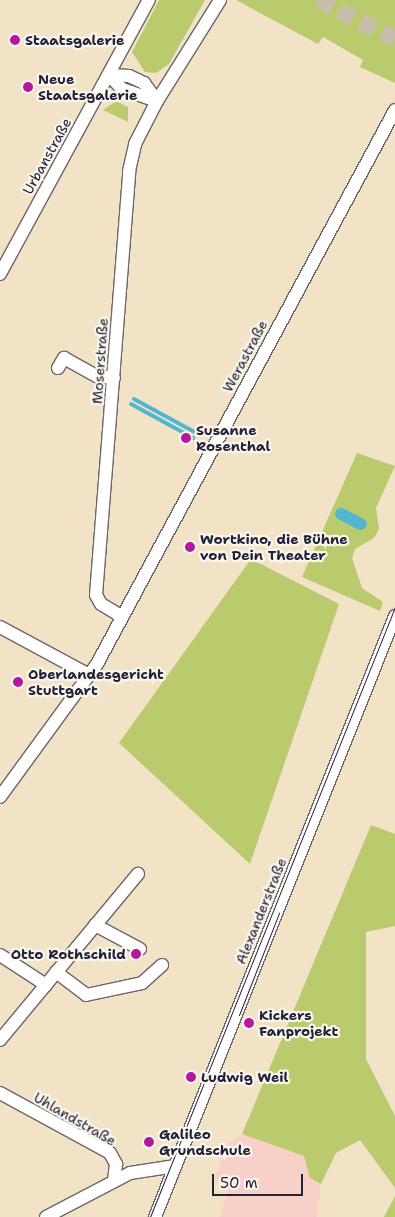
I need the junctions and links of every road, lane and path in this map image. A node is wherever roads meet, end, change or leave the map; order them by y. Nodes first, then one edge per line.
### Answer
1 (149, 0) edge
2 (220, 0) edge
3 (109, 75) junction
4 (157, 101) junction
5 (395, 110) edge
6 (0, 274) edge
7 (58, 368) dead end
8 (114, 378) junction
9 (121, 616) junction
10 (395, 616) edge
11 (0, 627) edge
12 (89, 675) junction
13 (0, 797) edge
14 (138, 874) dead end
15 (96, 925) junction
16 (140, 949) dead end
17 (0, 954) edge
18 (162, 965) dead end
19 (56, 972) junction
20 (46, 985) junction
21 (0, 1040) edge
22 (0, 1092) edge
23 (175, 1166) junction
24 (114, 1180) junction
25 (46, 1217) edge
26 (155, 1217) edge

1 - 3 street, Urbanstraße
2 - 4 street, Moserstraße
3 - 4 street
3 - 6 street, Urbanstraße
4 - 8 street, Moserstraße
5 - 9 street, Werastraße
7 - 8 street
8 - 9 street, Moserstraße
9 - 12 street, Werastraße
10 - 23 street, Alexanderstraße
11 - 12 street
12 - 13 street, Werastraße
14 - 15 street
15 - 16 street
15 - 19 street
17 - 20 street
18 - 19 street
19 - 20 street
20 - 21 street
22 - 24 street, Uhlandstraße
23 - 24 street
23 - 26 street, Alexanderstraße
24 - 25 street

